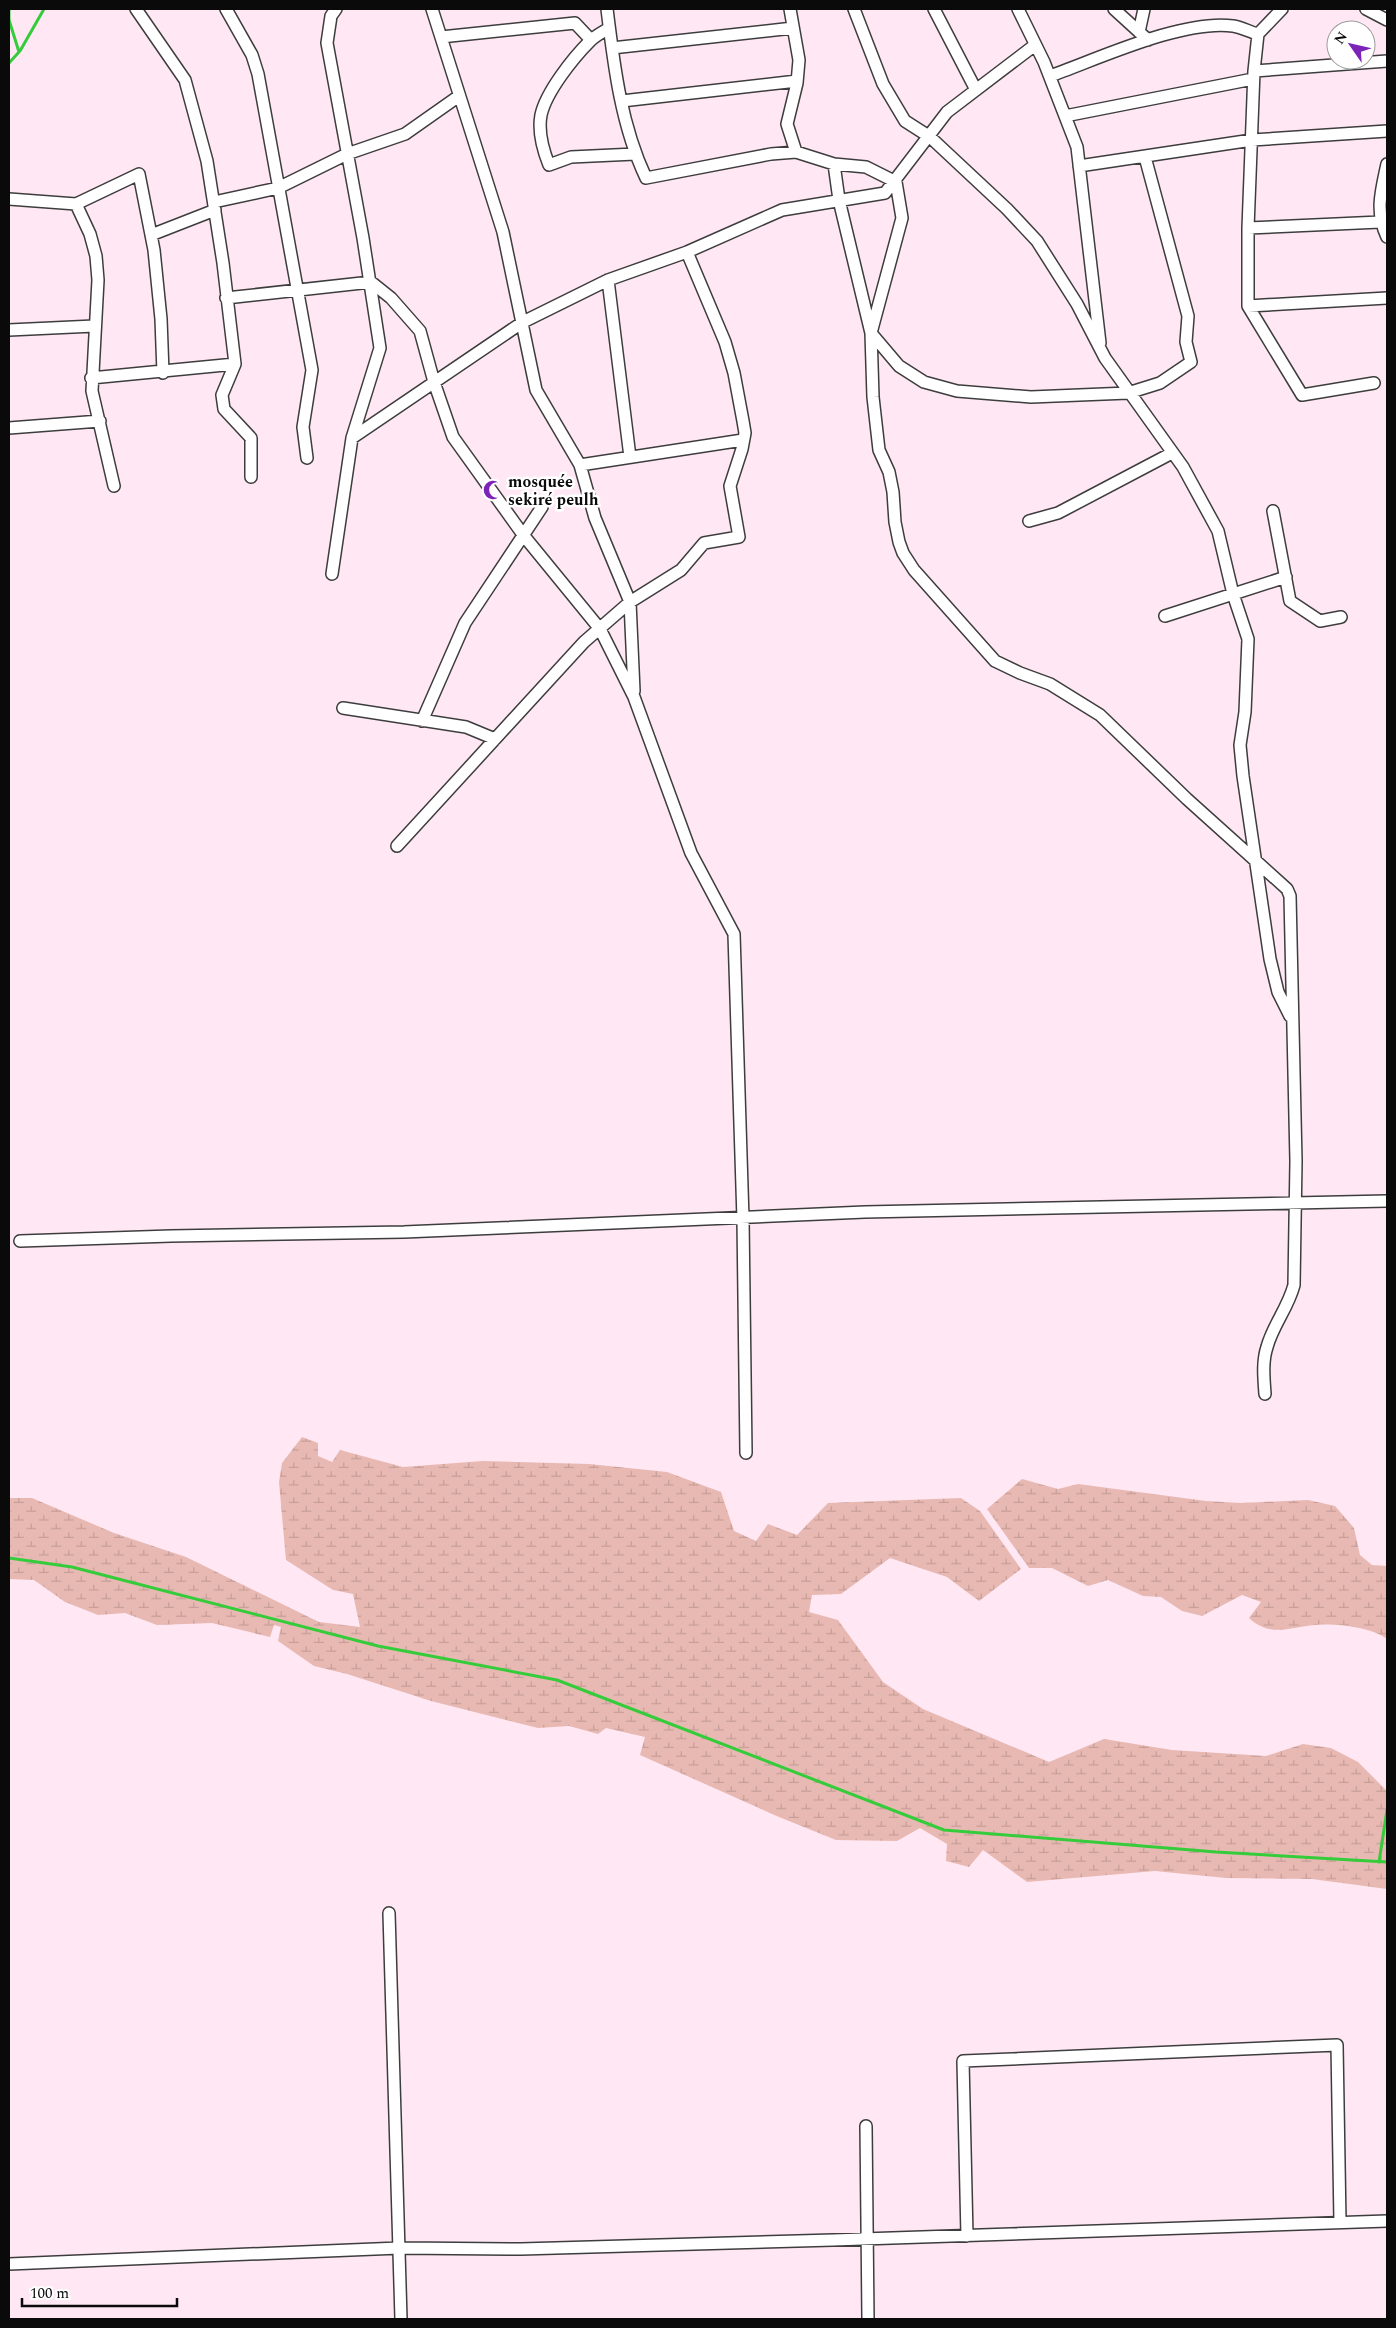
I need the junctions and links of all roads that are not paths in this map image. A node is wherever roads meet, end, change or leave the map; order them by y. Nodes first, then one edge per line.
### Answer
1 (136, 9) edge
2 (226, 9) edge
3 (336, 9) edge
4 (432, 9) edge
5 (607, 9) edge
6 (790, 9) edge
7 (854, 9) edge
8 (934, 9) edge
9 (1018, 9) edge
10 (1114, 9) edge
11 (1144, 9) edge
12 (1282, 9) edge
13 (1366, 9) edge
14 (1387, 20) edge
15 (609, 28) junction
16 (793, 28) junction
17 (1139, 32) junction
18 (1258, 34) junction
19 (441, 37) junction
20 (591, 40) junction
21 (1148, 40) junction
22 (1035, 45) junction
23 (612, 48) junction
24 (1387, 60) edge
25 (1254, 75) junction
26 (1050, 76) junction
27 (797, 81) junction
28 (976, 90) junction
29 (459, 96) junction
30 (622, 101) junction
31 (1065, 116) junction
32 (1387, 131) edge
33 (930, 137) junction
34 (1252, 140) junction
35 (796, 152) junction
36 (347, 154) junction
37 (635, 154) junction
38 (1145, 157) junction
39 (834, 164) junction
40 (1387, 164) edge
41 (1079, 166) junction
42 (896, 182) junction
43 (278, 188) junction
44 (9, 199) edge
45 (839, 200) junction
46 (76, 204) junction
47 (214, 206) junction
48 (1380, 222) junction
49 (1248, 228) junction
50 (151, 235) junction
51 (1387, 237) edge
52 (687, 252) junction
53 (608, 280) junction
54 (370, 282) junction
55 (298, 290) junction
56 (226, 298) junction
57 (1387, 298) edge
58 (1248, 306) junction
59 (523, 322) junction
60 (94, 326) junction
61 (9, 330) edge
62 (871, 333) junction
63 (1101, 352) junction
64 (235, 364) junction
65 (162, 373) junction
66 (91, 378) junction
67 (434, 382) junction
68 (1374, 383) dead end
69 (1128, 393) junction
70 (100, 420) junction
71 (9, 428) edge
72 (352, 438) junction
73 (743, 440) junction
74 (1172, 453) junction
75 (630, 457) junction
76 (307, 458) dead end
77 (580, 465) junction
78 (251, 477) dead end
79 (114, 486) dead end
80 (542, 507) dead end
81 (1273, 511) dead end
82 (1029, 520) dead end
83 (524, 536) junction
84 (332, 574) dead end
85 (1286, 577) junction
86 (1233, 594) junction
87 (630, 602) junction
88 (1166, 616) dead end
89 (1341, 617) dead end
90 (600, 629) junction
91 (634, 697) junction
92 (343, 708) dead end
93 (422, 721) junction
94 (495, 739) junction
95 (397, 846) dead end
96 (1255, 862) junction
97 (1292, 1020) junction
98 (1387, 1200) edge
99 (1294, 1203) junction
100 (743, 1219) junction
101 (20, 1242) dead end
102 (1265, 1394) dead end
103 (746, 1453) dead end
104 (390, 1913) dead end
105 (866, 2126) dead end
106 (1387, 2220) edge
107 (1340, 2222) junction
108 (967, 2236) junction
109 (866, 2239) junction
110 (398, 2248) junction
111 (9, 2264) edge
112 (401, 2319) edge
113 (868, 2319) edge

1 - 47 street
2 - 43 street
3 - 36 street
4 - 19 street
5 - 15 street
6 - 16 street
7 - 33 street
8 - 28 street
9 - 22 street
10 - 17 street
11 - 17 street
12 - 18 street
13 - 14 street
15 - 20 street
15 - 23 street
16 - 23 street
16 - 27 street
17 - 21 street
18 - 21 street
18 - 25 street
19 - 20 street
19 - 29 street
20 - 37 street
21 - 26 street
22 - 26 street
22 - 28 street
23 - 30 street
24 - 25 street
25 - 31 street
25 - 34 street
26 - 31 street
27 - 30 street
27 - 35 street
28 - 33 street
29 - 36 street
29 - 59 street
30 - 37 street
31 - 41 street
32 - 34 street
33 - 42 street
33 - 63 street
34 - 38 street
34 - 49 street
35 - 37 street
35 - 39 street
36 - 43 street
36 - 54 street
38 - 41 street
38 - 69 street
39 - 42 street
39 - 45 street
40 - 48 street
41 - 63 street
42 - 45 street
42 - 62 street
43 - 47 street
43 - 55 street
44 - 46 street
45 - 52 street
45 - 62 street
46 - 50 street
46 - 60 street
47 - 50 street
47 - 56 street
48 - 49 street
48 - 51 street
49 - 58 street
50 - 65 street
52 - 53 street
52 - 73 street
53 - 59 street
53 - 75 street
54 - 55 street
54 - 67 street
54 - 72 street
55 - 56 street
55 - 76 street
56 - 64 street
57 - 58 street
58 - 68 street
59 - 67 street
59 - 77 street
60 - 61 street
60 - 66 street
62 - 69 street
62 - 96 street
63 - 69 street
64 - 65 street
64 - 78 street
65 - 66 street
66 - 70 street
67 - 72 street
67 - 83 street
69 - 74 street
70 - 71 street
70 - 79 street
72 - 84 street
73 - 75 street
73 - 87 street
74 - 82 street
74 - 86 street
75 - 77 street
77 - 87 street
80 - 83 street
81 - 85 street
83 - 90 street
83 - 93 street
85 - 86 street
85 - 89 street
86 - 88 street
86 - 96 street
87 - 90 street
87 - 91 street
90 - 91 street
90 - 94 street
91 - 100 street
92 - 93 street
93 - 94 street
94 - 95 street
96 - 97 street
96 - 97 street
97 - 99 street
98 - 99 street
99 - 100 street
99 - 102 street
100 - 101 street
100 - 103 street
104 - 110 street
105 - 109 street
106 - 107 street
107 - 108 street
107 - 108 street
108 - 109 street
109 - 110 street
109 - 113 street
110 - 111 street
110 - 112 street

